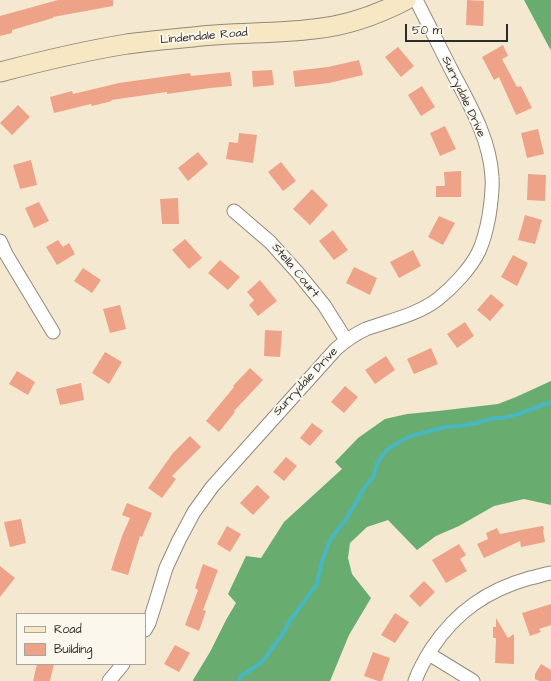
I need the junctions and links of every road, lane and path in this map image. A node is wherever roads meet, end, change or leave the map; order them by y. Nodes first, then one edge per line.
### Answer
1 (406, 0) edge
2 (416, 0) edge
3 (0, 72) edge
4 (234, 211) dead end
5 (0, 241) edge
6 (54, 332) dead end
7 (346, 340) junction
8 (551, 574) edge
9 (146, 628) edge
10 (429, 654) junction
11 (122, 665) edge
12 (109, 681) edge
13 (415, 681) edge
14 (473, 681) edge

1 - 3 street, Lindendale Road
2 - 7 street, Surrydale Drive
4 - 7 street, Stella Court
5 - 6 street
7 - 9 street, Surrydale Drive
8 - 10 street
10 - 13 street
10 - 14 street
11 - 12 street

